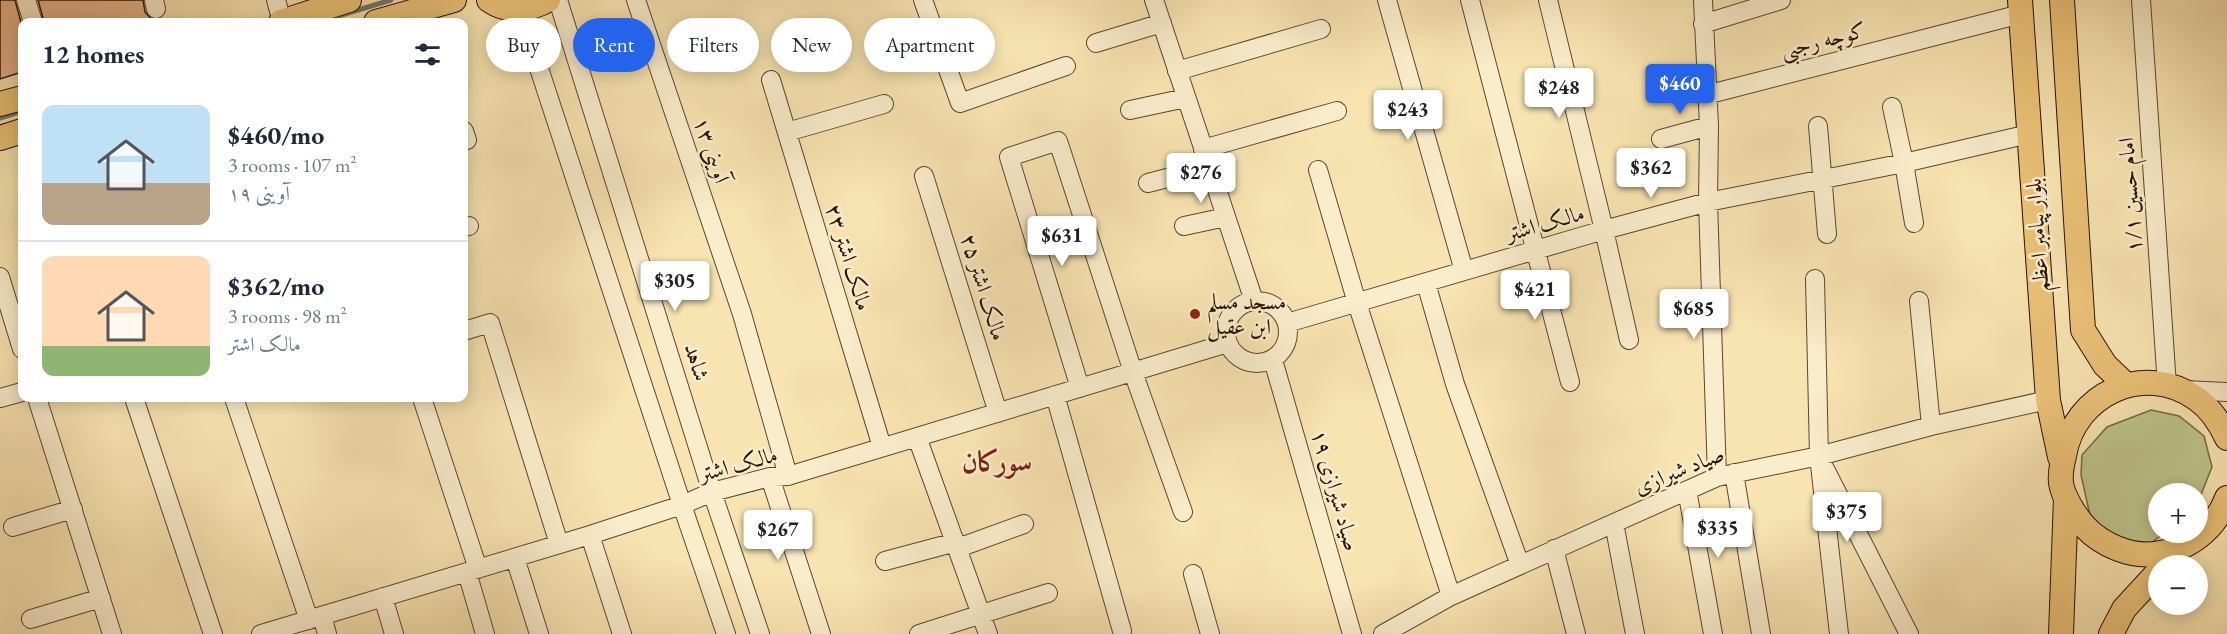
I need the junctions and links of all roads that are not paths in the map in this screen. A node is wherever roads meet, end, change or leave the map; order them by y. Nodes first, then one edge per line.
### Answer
1 (276, 0) edge
2 (349, 0) edge
3 (454, 0) edge
4 (548, 0) edge
5 (558, 0) edge
6 (636, 0) edge
7 (923, 0) edge
8 (1154, 0) edge
9 (1387, 0) edge
10 (1470, 0) edge
11 (1548, 0) edge
12 (1703, 0) edge
13 (1781, 0) edge
14 (2062, 0) edge
15 (2141, 0) edge
16 (500, 5) edge
17 (2021, 7) edge
18 (427, 15) edge
19 (280, 18) edge
20 (293, 18) edge
21 (405, 18) edge
22 (1162, 23) junction
23 (1704, 24) junction
24 (1321, 29) dead end
25 (1096, 43) dead end
26 (1066, 66) dead end
27 (1177, 70) junction
28 (771, 80) dead end
29 (1706, 95) junction
30 (1186, 98) junction
31 (18, 99) edge
32 (0, 104) edge
33 (884, 104) dead end
34 (1892, 106) dead end
35 (1130, 110) dead end
36 (1337, 111) dead end
37 (1709, 126) junction
38 (1818, 126) dead end
39 (18, 132) edge
40 (787, 132) junction
41 (2030, 134) junction
42 (0, 138) edge
43 (1660, 139) dead end
44 (1206, 158) junction
45 (1904, 163) junction
46 (1318, 170) dead end
47 (924, 176) dead end
48 (1822, 179) junction
49 (1148, 183) dead end
50 (1708, 202) junction
51 (1226, 217) junction
52 (1914, 223) dead end
53 (1184, 226) dead end
54 (1604, 230) junction
55 (1827, 234) dead end
56 (1535, 250) junction
57 (1464, 271) junction
58 (0, 277) edge
59 (1815, 279) dead end
60 (1426, 282) junction
61 (1919, 300) dead end
62 (1254, 301) junction
63 (1357, 303) junction
64 (7, 322) edge
65 (1287, 323) junction
66 (468, 330) edge
67 (1629, 340) dead end
68 (18, 342) edge
69 (1228, 344) junction
70 (1273, 360) junction
71 (1133, 372) junction
72 (1570, 382) dead end
73 (2126, 385) junction
74 (1080, 388) junction
75 (2174, 388) junction
76 (2227, 392) edge
77 (18, 393) edge
78 (1055, 395) junction
79 (0, 398) edge
80 (2048, 400) junction
81 (135, 402) edge
82 (235, 402) edge
83 (423, 402) edge
84 (40, 404) edge
85 (998, 412) junction
86 (1931, 426) junction
87 (917, 437) junction
88 (2227, 438) edge
89 (882, 447) junction
90 (1819, 456) junction
91 (2062, 468) junction
92 (1725, 475) junction
93 (788, 476) junction
94 (770, 477) junction
95 (1687, 490) junction
96 (712, 492) junction
97 (2066, 496) junction
98 (682, 505) junction
99 (73, 509) junction
100 (2226, 509) edge
101 (1183, 513) dead end
102 (1614, 523) junction
103 (1024, 524) dead end
104 (13, 527) dead end
105 (590, 535) junction
106 (559, 544) junction
107 (957, 545) junction
108 (2182, 547) junction
109 (1554, 549) junction
110 (2175, 555) edge
111 (515, 558) junction
112 (885, 561) dead end
113 (1520, 565) junction
114 (473, 571) junction
115 (1193, 574) dead end
116 (2148, 583) edge
117 (1048, 593) dead end
118 (1450, 596) junction
119 (383, 597) junction
120 (101, 598) junction
121 (982, 616) junction
122 (316, 618) junction
123 (31, 619) dead end
124 (1907, 629) edge
125 (1122, 631) dead end
126 (112, 634) edge
127 (213, 634) edge
128 (261, 634) edge
129 (327, 634) edge
130 (394, 634) edge
131 (485, 634) edge
132 (539, 634) edge
133 (621, 634) edge
134 (726, 634) edge
135 (760, 634) edge
136 (821, 634) edge
137 (919, 634) edge
138 (988, 634) edge
139 (1210, 634) edge
140 (1352, 634) edge
141 (1383, 634) edge
142 (1576, 634) edge
143 (1635, 634) edge
144 (1713, 634) edge
145 (1761, 634) edge
146 (1839, 634) edge
147 (2061, 634) edge
148 (2111, 634) edge

1 - 19 street
2 - 20 main road
3 - 18 main road
4 - 16 main road
5 - 96 street, شاهد
6 - 93 street, آوینی ۱۳
7 - 26 street
8 - 22 street
9 - 57 street
10 - 56 street
11 - 54 street
12 - 23 street
13 - 23 street
14 - 73 main road, بلوار پیامبر اعظم
15 - 75 street, امام حسین ۱/۱
16 - 98 street
17 - 29 street, کوچه رجبی
17 - 41 main road, بلوار پیامبر اعظم
18 - 21 main road
22 - 25 street
22 - 27 street
23 - 29 street
24 - 27 street
27 - 30 street
28 - 40 street, مالک اشتر ۲۳
29 - 37 street
30 - 35 street
30 - 44 street
31 - 32 main road
33 - 40 street
34 - 45 street
36 - 44 street
37 - 43 street
37 - 50 street
38 - 48 street
39 - 42 main road
40 - 89 street, مالک اشتر ۲۳
41 - 45 street, مالک اشتر
41 - 80 main road, بلوار پیامبر اعظم
44 - 49 street
44 - 51 street
45 - 48 street, مالک اشتر
45 - 52 street
46 - 63 street
47 - 85 street, مالک اشتر ۲۵
48 - 50 street, مالک اشتر
48 - 55 street
50 - 54 street, مالک اشتر
50 - 92 street
51 - 53 street
51 - 62 street
54 - 56 street, مالک اشتر
54 - 67 street
56 - 57 street, مالک اشتر
56 - 72 street
57 - 60 street, مالک اشتر
58 - 64 street
59 - 90 street
60 - 63 street, مالک اشتر
60 - 113 street
61 - 86 street
62 - 65 street
62 - 69 street
63 - 65 street, مالک اشتر
63 - 118 street
64 - 68 street
65 - 70 street
66 - 106 street
69 - 70 street
69 - 71 street, مالک اشتر
70 - 140 street, صیاد شیرازی ۱۹
71 - 74 street, مالک اشتر
71 - 74 street
71 - 101 street
73 - 75 main road
73 - 91 main road
74 - 78 street, مالک اشتر
75 - 76 street
75 - 88 main road
77 - 79 street
78 - 85 street, مالک اشتر
78 - 125 street
80 - 86 street, صیاد شیرازی
80 - 91 main road, بلوار پیامبر اعظم
81 - 127 street
82 - 122 street
83 - 114 street
84 - 99 street
85 - 87 street, مالک اشتر
86 - 90 street, صیاد شیرازی
87 - 89 street, مالک اشتر
87 - 107 street
89 - 93 street, مالک اشتر
90 - 92 street, صیاد شیرازی
90 - 124 street
90 - 146 street
91 - 97 main road, بلوار پیامبر اعظم
92 - 95 street, صیاد شیرازی
92 - 145 street
93 - 94 street, مالک اشتر
94 - 96 street, مالک اشتر
94 - 136 street
95 - 102 street, صیاد شیرازی
95 - 144 street
96 - 98 street, مالک اشتر
96 - 135 street, شاهد
97 - 108 main road
97 - 147 main road
98 - 105 street, مالک اشتر
98 - 134 street
99 - 104 street
99 - 120 street
100 - 108 main road
102 - 109 street, صیاد شیرازی
102 - 143 street
103 - 107 street
105 - 106 street, مالک اشتر
105 - 133 street
106 - 111 street, مالک اشتر
107 - 112 street
107 - 121 street
108 - 110 main road
109 - 113 street, صیاد شیرازی
109 - 142 street
111 - 114 street, مالک اشتر
111 - 132 street
113 - 118 street, صیاد شیرازی
114 - 119 street, مالک اشتر
114 - 131 street
115 - 139 street
116 - 148 main road
117 - 121 street
118 - 141 street, صیاد شیرازی
119 - 122 street, مالک اشتر
119 - 130 street
120 - 123 street
120 - 126 street
121 - 137 street
121 - 138 street
122 - 128 street, مالک اشتر
122 - 129 street

